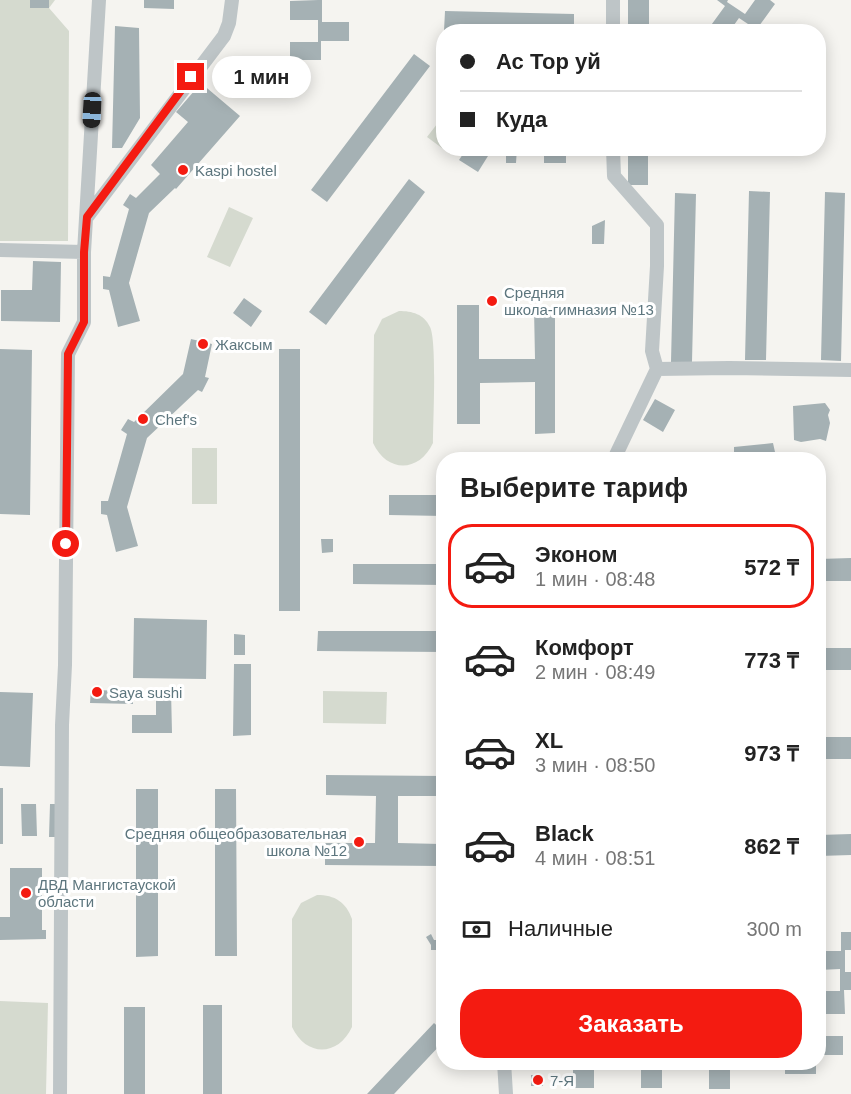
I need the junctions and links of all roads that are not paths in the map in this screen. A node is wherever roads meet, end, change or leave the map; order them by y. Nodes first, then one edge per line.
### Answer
1 (99, 0) edge
2 (232, 0) edge
3 (613, 0) edge
4 (613, 24) edge
5 (613, 156) edge
6 (87, 217) junction
7 (0, 250) edge
8 (84, 252) junction
9 (657, 369) junction
10 (851, 370) edge
11 (617, 452) edge
12 (504, 1070) edge
13 (60, 1094) edge
14 (506, 1094) edge

1 - 6 street
2 - 6 street
3 - 4 street
5 - 9 street
6 - 8 street
7 - 8 street
8 - 13 street
9 - 10 street
9 - 11 street
12 - 14 street

